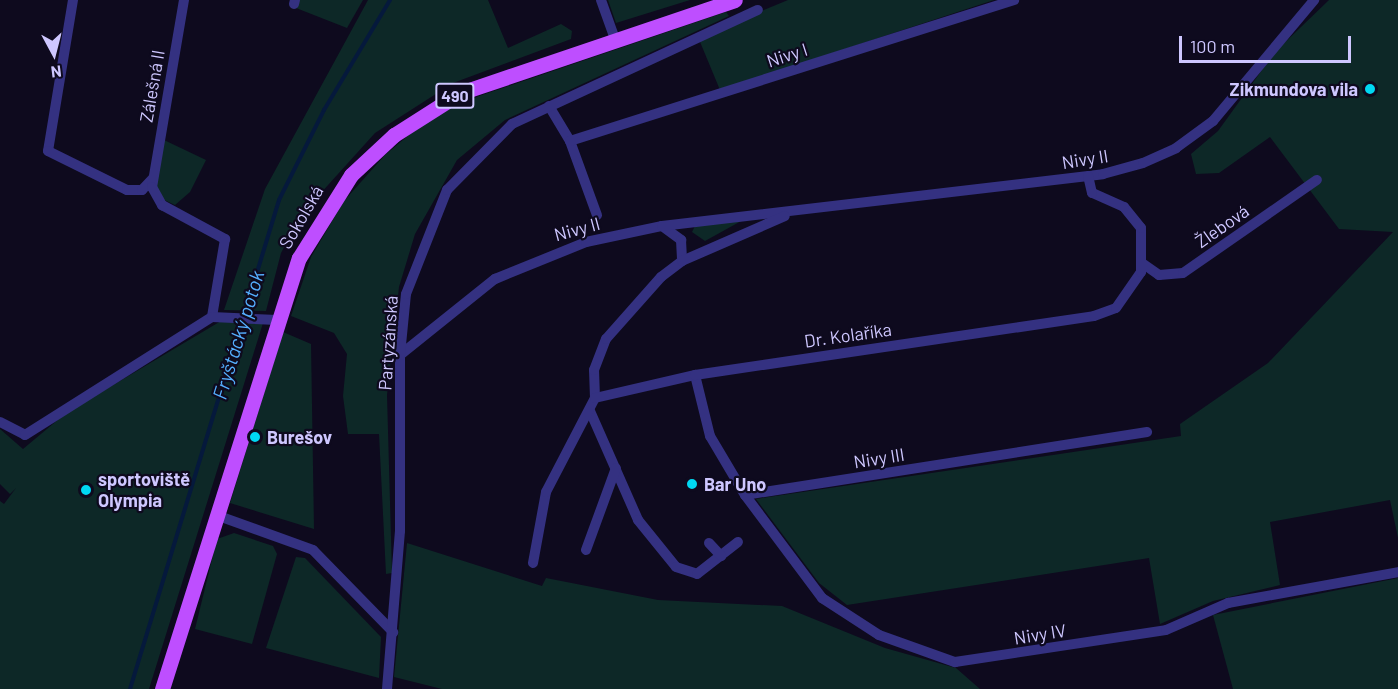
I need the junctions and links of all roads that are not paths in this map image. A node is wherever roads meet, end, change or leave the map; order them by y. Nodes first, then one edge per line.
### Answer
1 (73, 0) edge
2 (184, 0) edge
3 (601, 0) edge
4 (735, 0) edge
5 (1014, 0) edge
6 (1314, 0) edge
7 (758, 10) dead end
8 (615, 39) junction
9 (549, 106) junction
10 (570, 141) junction
11 (1088, 176) junction
12 (153, 178) junction
13 (1317, 180) dead end
14 (793, 213) junction
15 (597, 215) dead end
16 (662, 226) junction
17 (682, 261) junction
18 (1142, 263) junction
19 (218, 316) junction
20 (270, 319) junction
21 (400, 354) junction
22 (695, 375) junction
23 (595, 398) junction
24 (590, 411) junction
25 (0, 422) edge
26 (1147, 432) dead end
27 (616, 468) junction
28 (745, 495) junction
29 (216, 515) junction
30 (738, 542) dead end
31 (709, 543) dead end
32 (586, 550) dead end
33 (721, 556) junction
34 (533, 563) dead end
35 (1398, 572) edge
36 (393, 632) junction
37 (162, 689) edge
38 (387, 689) edge

1 - 12 street
2 - 12 street, Zálešná II
3 - 8 street
4 - 8 main road, Sokolská / 490
5 - 10 street, Nivy I
6 - 11 street, Nivy II
7 - 9 street, Partyzánská
8 - 20 main road, Sokolská / 490
9 - 10 street
9 - 21 street, Partyzánská
10 - 15 street
11 - 14 street, Nivy II
11 - 18 street, Dr. Kolaříka
12 - 19 street
13 - 18 street, Žlebová
14 - 16 street, Nivy II
14 - 17 street, Nivy II
16 - 17 street
16 - 21 street, Nivy II
17 - 23 street, Nivy II
18 - 22 street, Dr. Kolaříka
19 - 20 street
19 - 25 street
20 - 29 main road, Sokolská / 490
21 - 36 street, Partyzánská
22 - 23 street, Dr. Kolaříka
22 - 28 street
23 - 24 street
24 - 27 street
24 - 34 street
26 - 28 street, Nivy III
27 - 32 street
27 - 33 street
28 - 35 street, Nivy IV
29 - 36 street
29 - 37 main road, Sokolská / 490
30 - 33 street
31 - 33 street
36 - 38 street, Partyzánská

